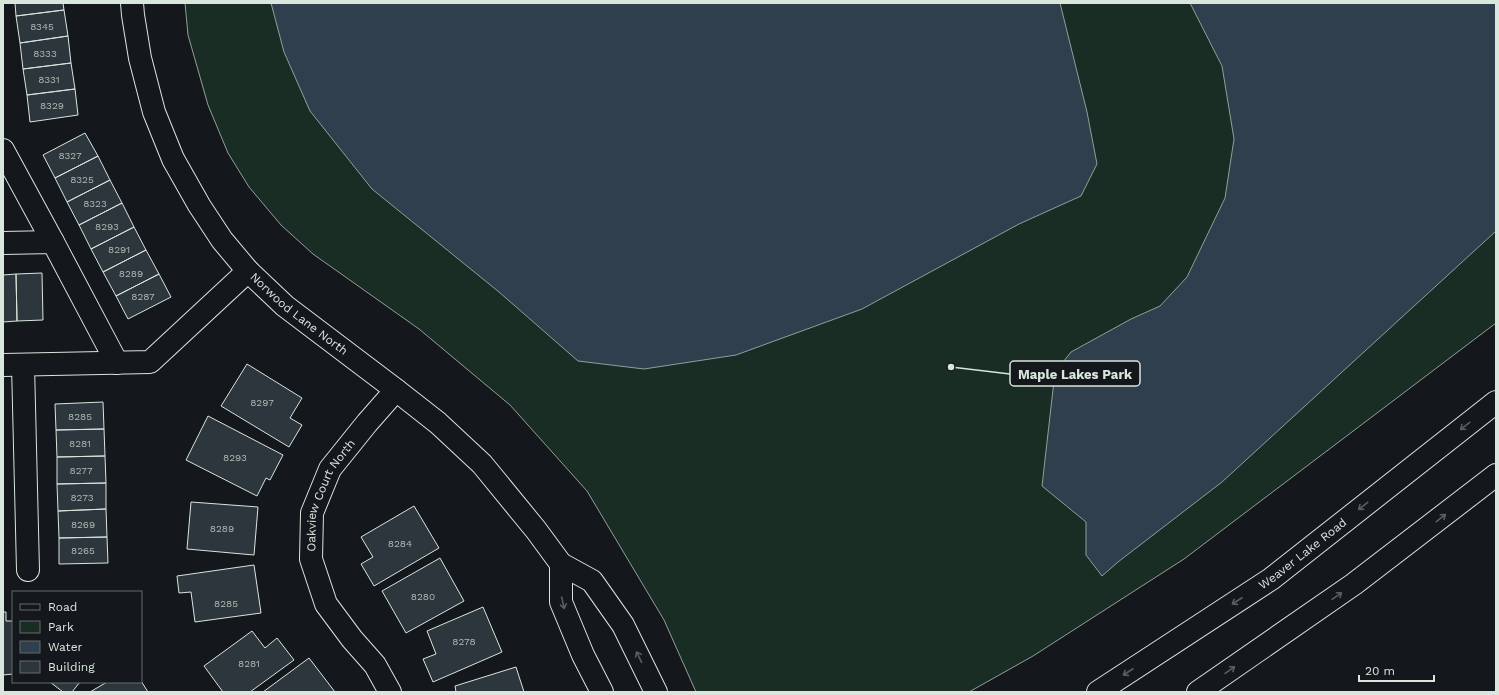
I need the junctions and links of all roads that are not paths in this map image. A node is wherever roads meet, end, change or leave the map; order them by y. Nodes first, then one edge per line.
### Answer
1 (132, 3) edge
2 (3, 150) edge
3 (53, 242) junction
4 (3, 243) edge
5 (248, 271) junction
6 (117, 363) junction
7 (13, 365) edge
8 (396, 390) junction
9 (1496, 402) edge
10 (1496, 475) edge
11 (561, 564) junction
12 (28, 570) dead end
13 (390, 692) edge
14 (602, 692) edge
15 (656, 692) edge
16 (1098, 692) edge
17 (1198, 692) edge

1 - 5 street, Norwood Lane North
2 - 3 street
3 - 4 street
3 - 6 street
5 - 6 street
5 - 8 street, Norwood Lane North
6 - 7 street
7 - 12 street
8 - 11 street, Norwood Lane North
8 - 13 street, Oakview Court North
9 -> 16 street, Weaver Lake Road
17 -> 10 street
11 -> 14 street
15 -> 11 street, Norwood Lane North

